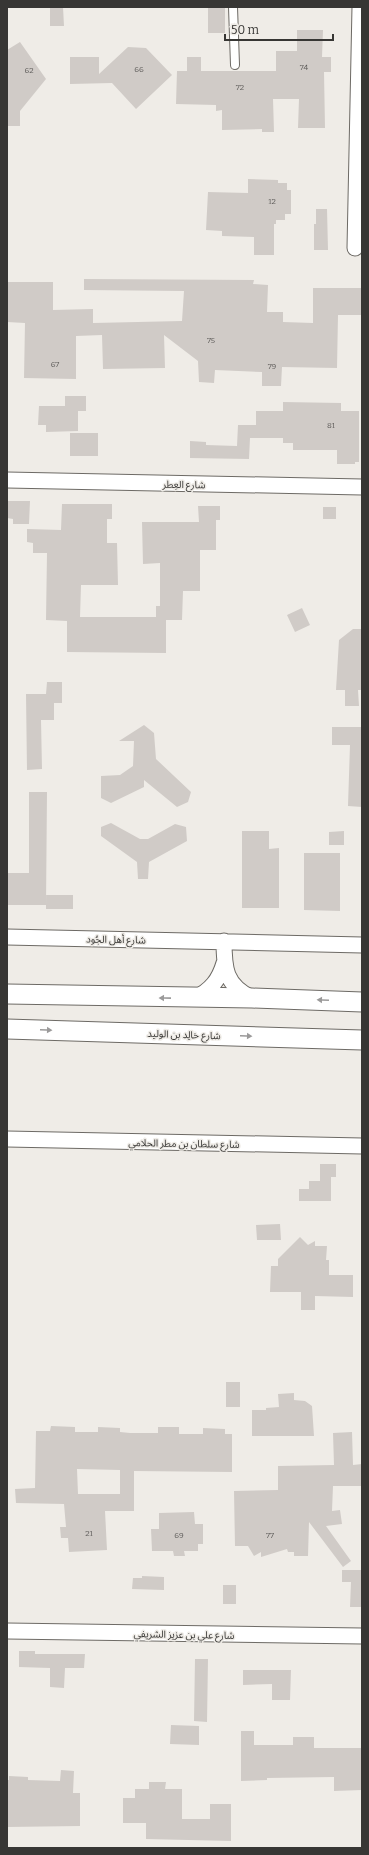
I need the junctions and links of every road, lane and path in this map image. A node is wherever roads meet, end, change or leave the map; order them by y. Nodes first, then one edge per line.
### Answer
1 (233, 7) edge
2 (360, 7) edge
3 (235, 65) dead end
4 (355, 248) dead end
5 (7, 480) edge
6 (362, 487) edge
7 (7, 937) edge
8 (224, 941) junction
9 (362, 945) edge
10 (224, 963) junction
11 (7, 994) edge
12 (195, 998) junction
13 (252, 998) junction
14 (362, 1002) edge
15 (7, 1029) edge
16 (362, 1040) edge
17 (7, 1139) edge
18 (362, 1146) edge
19 (7, 1631) edge
20 (362, 1636) edge

1 - 3 lane
2 - 4 street
5 - 6 street, شارع العِطر
7 - 8 street, شارع أهل الجُود
8 - 9 street, شارع أهل الجُود
8 - 10 street
10 - 12 street
10 - 13 street
12 -> 11 street
12 - 13 street
14 -> 13 street
15 -> 16 street, شارع خالِد بن الوليد
17 - 18 street, شارع سلطان بن مطر الحلامي
19 - 20 street, شارع علي بن عزيز الشريفي

